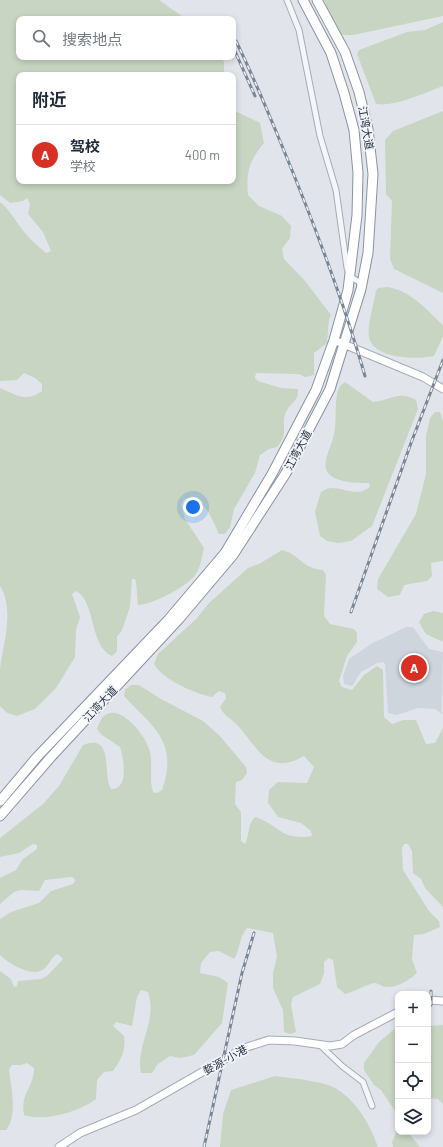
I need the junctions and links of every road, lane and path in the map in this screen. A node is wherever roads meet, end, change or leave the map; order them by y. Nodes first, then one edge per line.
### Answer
1 (287, 0) edge
2 (303, 0) edge
3 (317, 0) edge
4 (350, 276) junction
5 (362, 284) junction
6 (334, 340) junction
7 (346, 344) junction
8 (443, 389) edge
9 (0, 801) edge
10 (0, 816) edge
11 (431, 1000) edge
12 (443, 1001) edge
13 (395, 1014) edge
14 (319, 1044) junction
15 (372, 1106) dead end
16 (59, 1147) edge

1 - 4 street
2 - 4 highway, 江湾大道
3 - 5 highway, 江湾大道
4 - 5 street
4 - 6 highway, 江湾大道
5 - 7 highway, 江湾大道
6 - 7 main road
6 - 9 highway, 江湾大道
7 - 8 main road
7 - 10 highway, 江湾大道
11 - 12 main road
13 - 14 main road, 婺源-小港
14 - 15 street
14 - 16 main road, 婺源-小港

